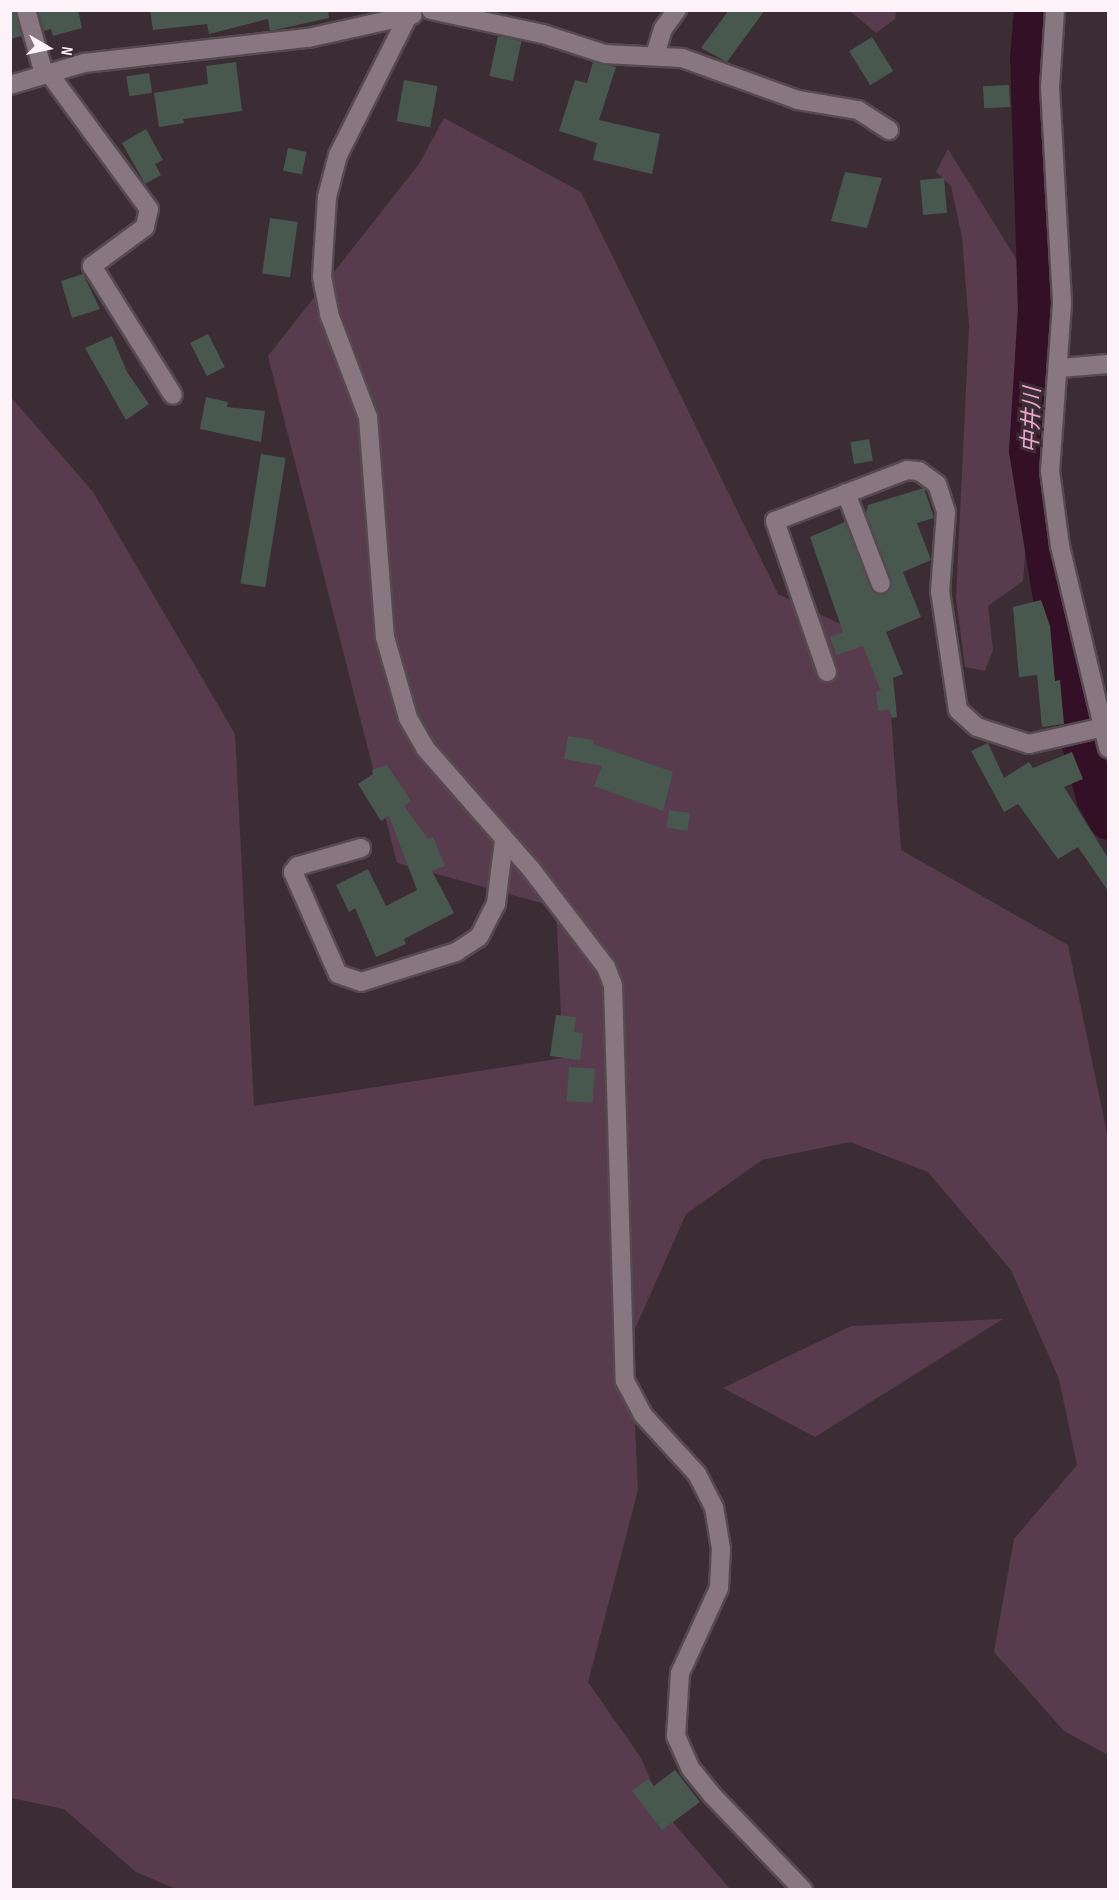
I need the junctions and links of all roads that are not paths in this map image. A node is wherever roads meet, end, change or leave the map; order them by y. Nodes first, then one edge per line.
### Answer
1 (26, 10) edge
2 (430, 10) edge
3 (677, 10) edge
4 (1055, 10) edge
5 (409, 14) edge
6 (362, 19) edge
7 (655, 55) junction
8 (46, 73) junction
9 (10, 85) edge
10 (889, 130) dead end
11 (1108, 364) edge
12 (1060, 368) junction
13 (173, 395) dead end
14 (846, 493) junction
15 (881, 584) dead end
16 (827, 672) dead end
17 (1098, 729) junction
18 (1108, 748) edge
19 (504, 841) junction
20 (361, 848) dead end
21 (803, 1890) edge

1 - 8 street
2 - 5 street
2 - 7 street
3 - 7 street
4 - 12 street
5 - 6 street
5 - 19 street
6 - 8 street
7 - 10 street
8 - 9 street
8 - 13 street
11 - 12 street
12 - 17 street
14 - 15 street
14 - 16 street
14 - 17 street
17 - 18 street
19 - 20 street
19 - 21 street

